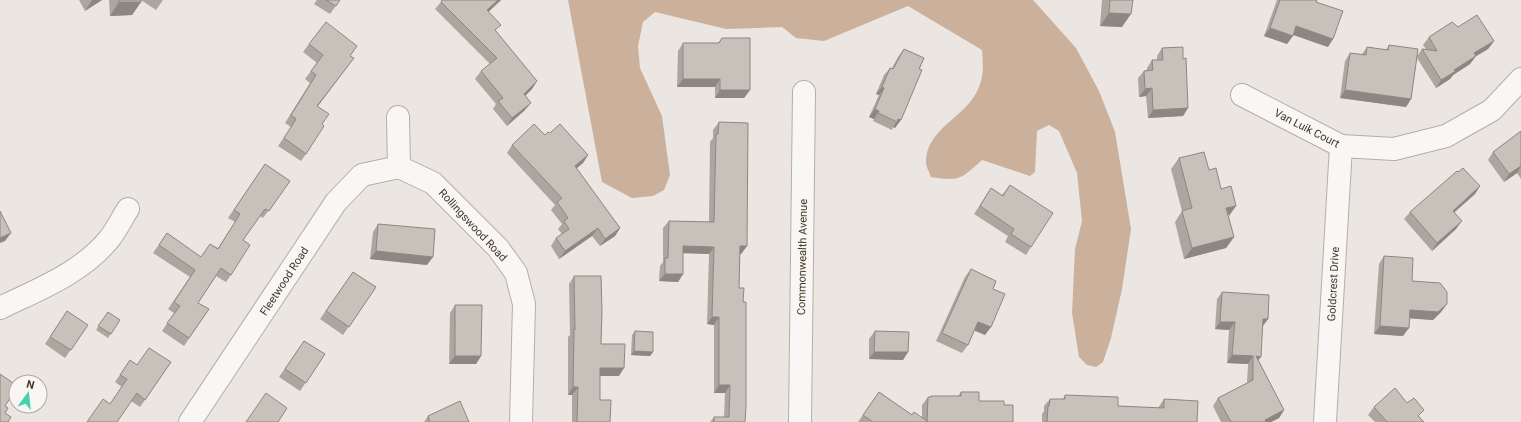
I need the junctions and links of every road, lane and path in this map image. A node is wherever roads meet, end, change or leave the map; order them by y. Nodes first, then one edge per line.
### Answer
1 (1521, 80) edge
2 (804, 92) dead end
3 (1242, 95) dead end
4 (398, 117) dead end
5 (1341, 146) junction
6 (399, 167) junction
7 (128, 209) dead end
8 (0, 308) edge
9 (190, 422) edge
10 (521, 422) edge
11 (800, 422) edge
12 (1325, 422) edge

1 - 5 street, Van Luik Court
2 - 11 street, Commonwealth Avenue
3 - 5 street, Van Luik Court
4 - 6 street
5 - 12 street, Goldcrest Drive
6 - 9 street, Fleetwood Road
6 - 10 street, Rollingswood Road
7 - 8 street

